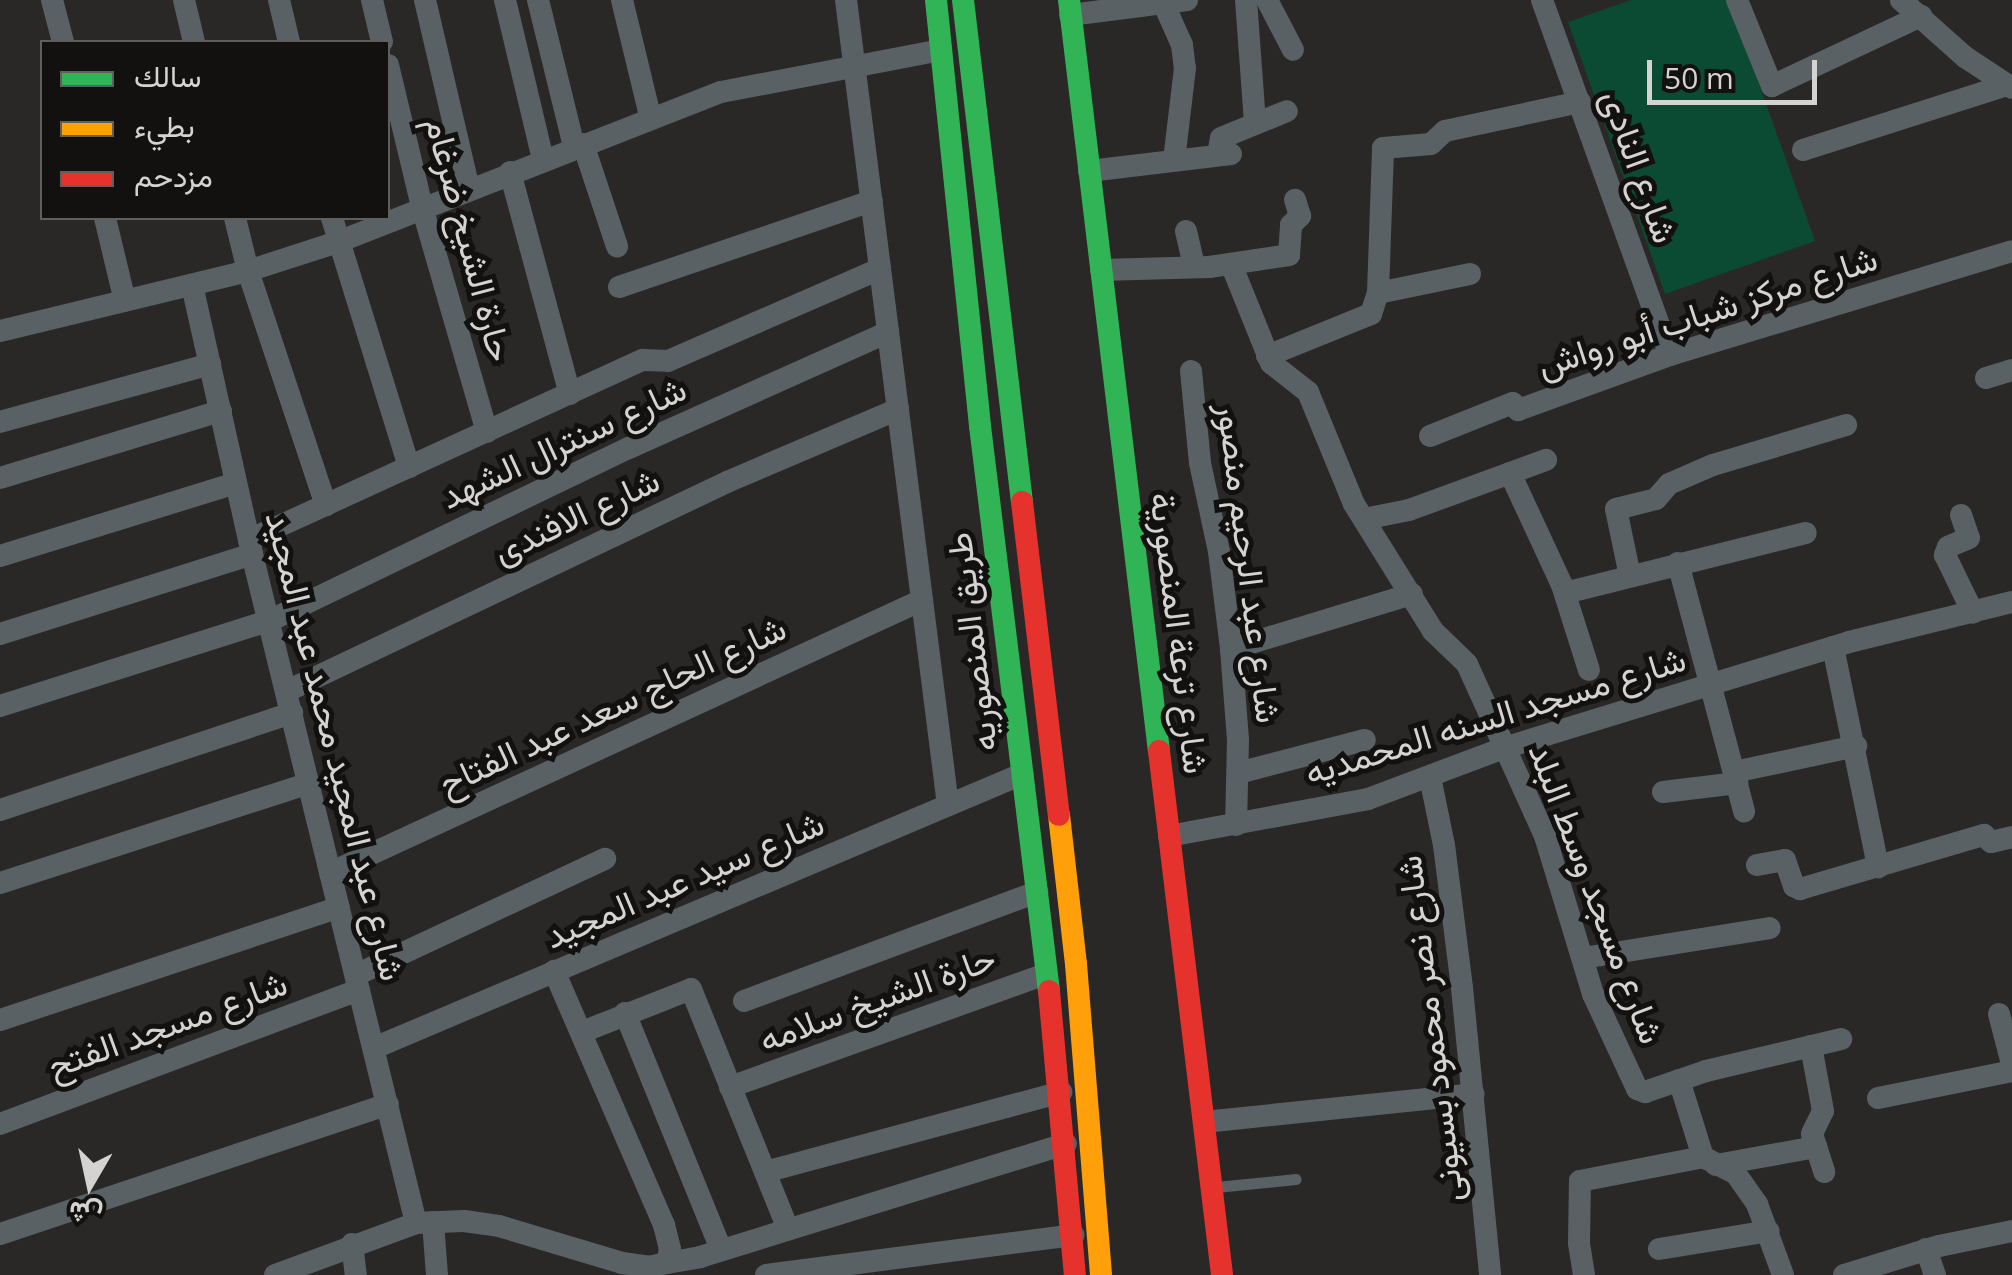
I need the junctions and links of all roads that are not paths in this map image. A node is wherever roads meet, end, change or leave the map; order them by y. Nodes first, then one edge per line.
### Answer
1 (52, 0) edge
2 (184, 0) edge
3 (279, 0) edge
4 (372, 0) edge
5 (425, 0) edge
6 (505, 0) edge
7 (538, 0) edge
8 (622, 0) edge
9 (846, 0) edge
10 (936, 0) edge
11 (963, 0) edge
12 (1246, 0) edge
13 (1267, 0) edge
14 (1542, 0) edge
15 (1737, 0) edge
16 (1901, 0) edge
17 (1171, 1) edge
18 (1070, 8) edge
19 (1921, 16) junction
20 (62, 40) edge
21 (194, 40) edge
22 (289, 40) edge
23 (382, 40) edge
24 (942, 50) junction
25 (1293, 50) dead end
26 (855, 66) junction
27 (390, 74) edge
28 (2010, 87) edge
29 (1580, 102) junction
30 (1287, 111) dead end
31 (650, 116) junction
32 (1255, 122) junction
33 (578, 146) junction
34 (1804, 150) dead end
35 (543, 160) junction
36 (1174, 160) junction
37 (1089, 171) junction
38 (510, 172) junction
39 (469, 189) junction
40 (1295, 200) dead end
41 (872, 201) junction
42 (422, 207) junction
43 (106, 220) edge
44 (236, 220) edge
45 (332, 220) edge
46 (1186, 231) dead end
47 (338, 242) junction
48 (616, 246) dead end
49 (2012, 251) edge
50 (1231, 264) junction
51 (1194, 267) junction
52 (880, 268) junction
53 (1101, 270) junction
54 (248, 271) junction
55 (1470, 274) dead end
56 (192, 285) junction
57 (619, 288) dead end
58 (1378, 293) junction
59 (126, 300) junction
60 (0, 331) edge
61 (888, 332) junction
62 (1670, 355) junction
63 (1267, 356) junction
64 (210, 364) junction
65 (2012, 370) edge
66 (1191, 372) dead end
67 (1986, 378) dead end
68 (570, 394) junction
69 (898, 409) junction
70 (221, 411) junction
71 (0, 422) edge
72 (1012, 424) junction
73 (1846, 425) dead end
74 (980, 426) junction
75 (487, 432) junction
76 (1430, 436) dead end
77 (1546, 460) dead end
78 (408, 468) junction
79 (1510, 473) junction
80 (0, 478) edge
81 (236, 483) junction
82 (326, 505) junction
83 (1961, 515) dead end
84 (1364, 518) junction
85 (1806, 534) dead end
86 (251, 547) junction
87 (0, 556) edge
88 (1678, 563) junction
89 (1630, 576) junction
90 (1565, 592) junction
91 (1412, 594) junction
92 (922, 600) junction
93 (2012, 602) edge
94 (1972, 613) junction
95 (271, 620) junction
96 (0, 634) edge
97 (1833, 647) junction
98 (1231, 649) junction
99 (1589, 670) dead end
100 (1712, 684) junction
101 (289, 702) junction
102 (0, 706) edge
103 (1365, 740) dead end
104 (1856, 746) junction
105 (1504, 748) junction
106 (1238, 773) junction
107 (1022, 774) junction
108 (1430, 776) junction
109 (1736, 778) junction
110 (309, 783) junction
111 (1663, 792) dead end
112 (948, 805) junction
113 (0, 810) edge
114 (1744, 810) dead end
115 (1236, 824) junction
116 (1169, 836) junction
117 (2012, 837) edge
118 (604, 859) dead end
119 (1757, 865) dead end
120 (1878, 867) junction
121 (330, 873) junction
122 (0, 883) edge
123 (1037, 892) junction
124 (339, 907) junction
125 (1770, 928) dead end
126 (1583, 958) junction
127 (554, 972) junction
128 (1046, 974) junction
129 (358, 983) junction
130 (744, 1002) dead end
131 (625, 1013) junction
132 (2000, 1014) dead end
133 (0, 1020) edge
134 (582, 1032) junction
135 (1841, 1039) dead end
136 (1812, 1046) junction
137 (374, 1048) junction
138 (2012, 1068) edge
139 (1678, 1080) junction
140 (730, 1087) junction
141 (1061, 1092) junction
142 (1474, 1094) junction
143 (1878, 1098) dead end
144 (388, 1104) junction
145 (1204, 1122) junction
146 (0, 1124) edge
147 (1066, 1144) junction
148 (1816, 1147) junction
149 (1708, 1161) junction
150 (766, 1172) junction
151 (1824, 1172) dead end
152 (1296, 1179) dead end
153 (1212, 1188) junction
154 (424, 1223) junction
155 (788, 1229) junction
156 (2012, 1231) edge
157 (1769, 1232) junction
158 (0, 1234) edge
159 (1073, 1236) junction
160 (352, 1244) junction
161 (1659, 1249) dead end
162 (721, 1250) junction
163 (1926, 1250) junction
164 (667, 1262) junction
165 (275, 1275) edge
166 (356, 1275) edge
167 (437, 1275) edge
168 (704, 1275) edge
169 (766, 1275) edge
170 (1074, 1275) edge
171 (1101, 1275) edge
172 (1222, 1275) edge
173 (1490, 1275) edge
174 (1584, 1275) edge
175 (1783, 1275) edge
176 (1844, 1275) edge
177 (1935, 1275) edge

1 - 20 street
2 - 21 street
3 - 22 street
4 - 23 street
5 - 39 street
6 - 35 street
7 - 33 street
8 - 31 street
9 - 26 street
10 - 24 main road, طريق المنصوريه
11 - 72 main road, طريق المنصوريه
12 - 32 street
13 - 25 street
14 - 29 street, شارع النادى
15 - 19 street
16 - 19 street
17 - 18 street
17 - 36 street
18 - 37 main road, شارع ترعة المنصورية
19 - 28 street
24 - 26 street
24 - 74 main road, طريق المنصوريه
26 - 31 street
26 - 41 street
27 - 42 street, حارة الشيخ ضرغام
28 - 34 street
29 - 58 street
29 - 62 street, شارع النادى
30 - 32 street
31 - 33 street
32 - 36 street
33 - 35 street
33 - 48 street
35 - 38 street
36 - 37 street
37 - 53 main road, شارع ترعة المنصورية
38 - 39 street
38 - 68 street
39 - 42 street
40 - 50 street
41 - 52 street
41 - 57 street
42 - 47 street
42 - 75 street, حارة الشيخ ضرغام
43 - 59 street
44 - 54 street
45 - 47 street
46 - 51 street
47 - 54 street
47 - 78 street
49 - 62 street, شارع مركز شباب أبو رواش
50 - 51 street
50 - 63 street, شارع مسجد وسط البلد
51 - 53 street
52 - 61 street
52 - 68 street
53 - 116 main road, شارع ترعة المنصورية
54 - 56 street
54 - 82 street
55 - 58 street
56 - 59 street
56 - 64 street, شارع عبد المجيد محمد عبد المجيد
58 - 63 street
59 - 60 street
61 - 69 street
61 - 95 street, شارع سنترال الشهد
62 - 76 street, شارع مركز شباب أبو رواش
63 - 84 street, شارع مسجد وسط البلد
64 - 70 street, شارع عبد المجيد محمد عبد المجيد
64 - 71 street
65 - 67 street
66 - 98 street, شارع عبد الرحيم منصور
68 - 75 street
69 - 92 street
69 - 101 street, شارع الافندى
70 - 80 street
70 - 81 street, شارع عبد المجيد محمد عبد المجيد
72 - 74 main road
72 - 171 main road, طريق المنصوريه
73 - 89 street
74 - 107 main road, طريق المنصوريه
75 - 78 street
77 - 79 street
78 - 82 street
79 - 84 street
79 - 90 street
81 - 86 street, شارع عبد المجيد محمد عبد المجيد
81 - 87 street
82 - 86 street
83 - 94 street
84 - 91 street, شارع مسجد وسط البلد
85 - 88 street
86 - 95 street, شارع عبد المجيد محمد عبد المجيد
86 - 96 street
88 - 89 street
88 - 100 street
89 - 90 street
90 - 99 street
91 - 98 street
91 - 105 street, شارع مسجد وسط البلد
92 - 112 street
92 - 121 street, شارع الحاج سعد عبد الفتاح
93 - 94 street, شارع مسجد السنه المحمديه
94 - 97 street, شارع مسجد السنه المحمديه
95 - 101 street, شارع عبد المجيد محمد عبد المجيد
95 - 102 street, شارع سنترال الشهد
97 - 100 street, شارع مسجد السنه المحمديه
97 - 104 street
98 - 106 street, شارع عبد الرحيم منصور
100 - 105 street, شارع مسجد السنه المحمديه
100 - 109 street
101 - 110 street, شارع عبد المجيد محمد عبد المجيد
101 - 113 street, شارع الافندى
103 - 106 street
104 - 109 street
104 - 120 street
105 - 108 street, شارع مسجد السنه المحمديه
105 - 126 street, شارع مسجد وسط البلد
106 - 115 street, شارع عبد الرحيم منصور
107 - 112 street, شارع سيد عبد المجيد
107 - 123 main road, طريق المنصوريه
108 - 115 street, شارع مسجد السنه المحمديه
108 - 142 street, شارع نصر محمود بسيونى
109 - 111 street
109 - 114 street
110 - 121 street, شارع عبد المجيد محمد عبد المجيد
110 - 122 street
112 - 127 street, شارع سيد عبد المجيد
115 - 116 street, شارع مسجد السنه المحمديه
116 - 145 main road, شارع ترعة المنصورية
117 - 120 street
118 - 129 street, شارع مسجد الفتح
119 - 120 street
121 - 124 street, شارع عبد المجيد محمد عبد المجيد
123 - 128 main road, طريق المنصوريه
123 - 130 street
124 - 129 street, شارع عبد المجيد محمد عبد المجيد
124 - 133 street
125 - 126 street
126 - 139 street, شارع مسجد وسط البلد
127 - 134 street
127 - 137 street, شارع سيد عبد المجيد
128 - 140 street, حارة الشيخ سلامه
128 - 141 main road, طريق المنصوريه
129 - 137 street, شارع عبد المجيد محمد عبد المجيد
129 - 146 street, شارع مسجد الفتح
131 - 134 street
131 - 140 street
131 - 162 street
132 - 138 street
134 - 164 street
135 - 136 street
136 - 139 street
136 - 148 street
137 - 144 street, شارع عبد المجيد محمد عبد المجيد
138 - 143 street
139 - 149 street, شارع مسجد وسط البلد
140 - 150 street
141 - 147 main road, طريق المنصوريه
141 - 150 street
142 - 145 street
142 - 173 street, شارع نصر محمود بسيونى
144 - 154 street, شارع عبد المجيد محمد عبد المجيد
144 - 158 street
145 - 153 main road, شارع ترعة المنصورية
147 - 155 street
147 - 159 main road, طريق المنصوريه
148 - 149 street
148 - 151 street
149 - 157 street
149 - 174 street
150 - 155 street
152 - 153 lane
153 - 172 main road, شارع ترعة المنصورية
154 - 160 street
154 - 164 street
154 - 167 street, شارع عبد المجيد محمد عبد المجيد
155 - 162 street
156 - 163 street
157 - 161 street
157 - 175 street
159 - 169 street
159 - 170 main road, طريق المنصوريه
160 - 165 street
160 - 166 street
162 - 164 street
163 - 176 street
163 - 177 street
164 - 168 street

